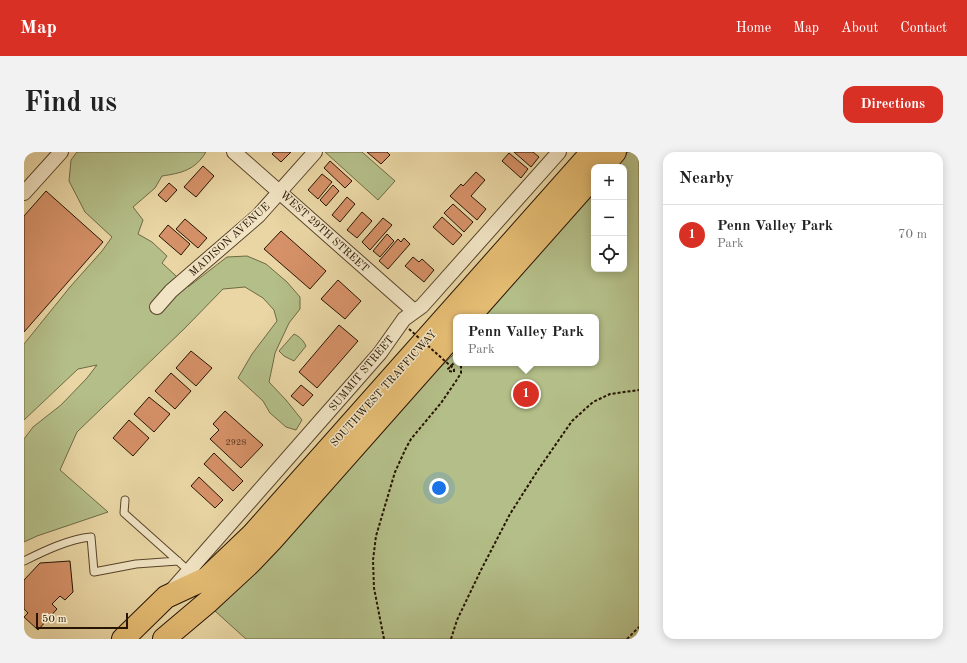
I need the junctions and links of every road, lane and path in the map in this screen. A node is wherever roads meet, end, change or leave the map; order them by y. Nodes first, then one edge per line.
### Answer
1 (61, 152) edge
2 (234, 152) edge
3 (315, 152) edge
4 (559, 152) edge
5 (592, 152) edge
6 (615, 152) edge
7 (605, 164) edge
8 (591, 179) edge
9 (280, 192) junction
10 (24, 193) edge
11 (157, 307) dead end
12 (414, 311) junction
13 (472, 314) edge
14 (409, 329) dead end
15 (453, 335) edge
16 (451, 366) edge
17 (451, 366) edge
18 (451, 366) edge
19 (461, 366) edge
20 (639, 390) edge
21 (125, 500) dead end
22 (178, 560) junction
23 (24, 561) edge
24 (189, 571) junction
25 (166, 597) junction
26 (639, 627) edge
27 (123, 639) edge
28 (164, 639) edge
29 (384, 639) edge
30 (451, 639) edge
31 (626, 639) edge

1 - 10 street
2 - 9 street, WEST 29TH STREET
3 - 9 street, MADISON AVENUE
4 - 12 street, SUMMIT STREET
5 - 25 main road, SOUTHWEST TRAFFICWAY
6 - 7 main road
8 - 13 main road
9 - 11 street, MADISON AVENUE
9 - 12 street, WEST 29TH STREET
12 - 24 street, SUMMIT STREET
14 - 16 path, bridge
15 - 28 main road, SOUTHWEST TRAFFICWAY
17 - 18 path, bridge
19 - 29 path
20 - 30 path
21 - 22 lane
22 - 23 lane
22 - 24 lane
24 - 25 street, SUMMIT STREET
25 - 27 main road, SOUTHWEST TRAFFICWAY
26 - 31 path

